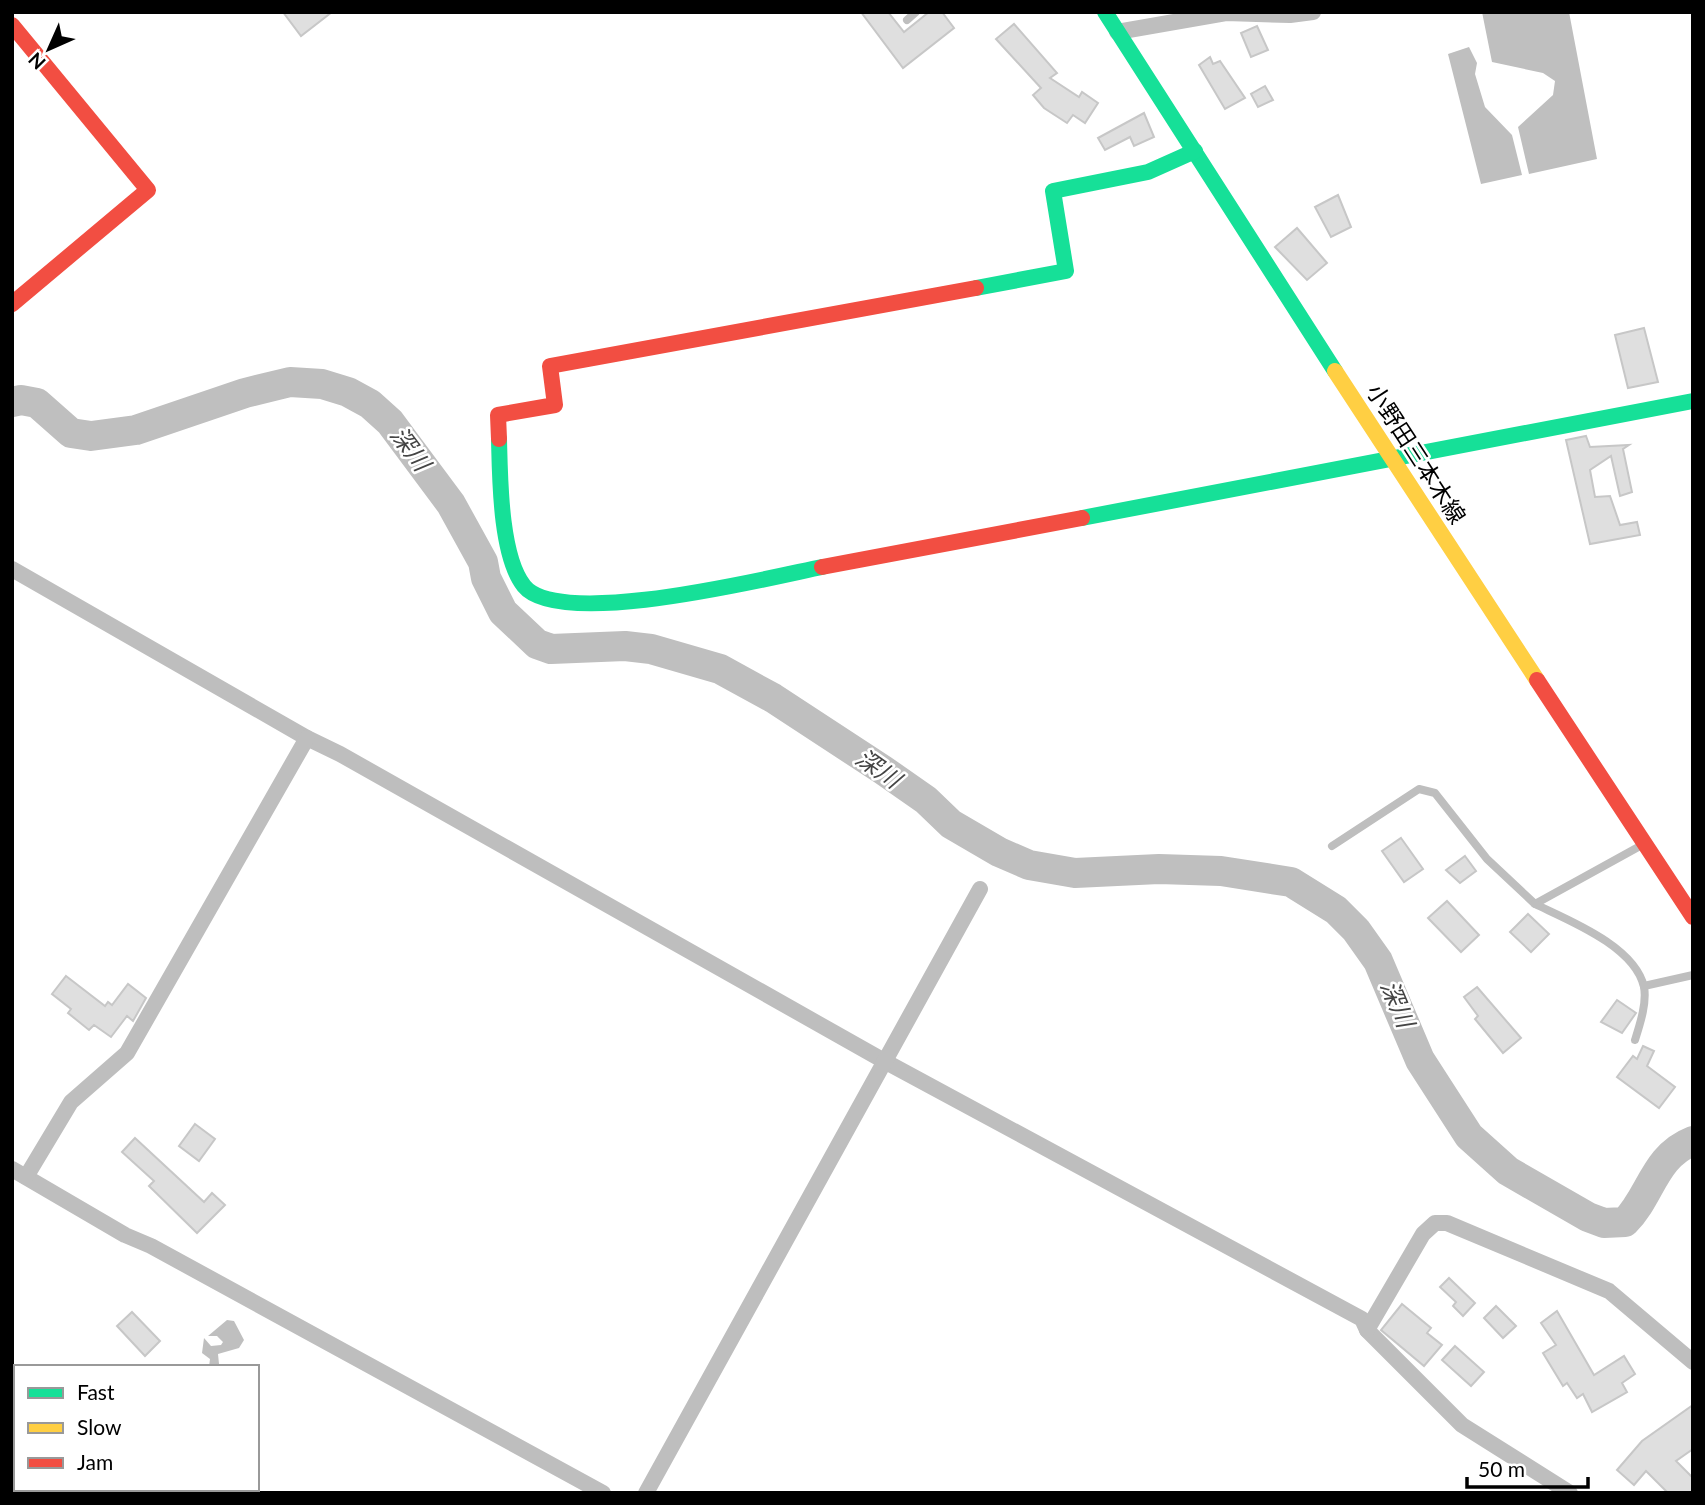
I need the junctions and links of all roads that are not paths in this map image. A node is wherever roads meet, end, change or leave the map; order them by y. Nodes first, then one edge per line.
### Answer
1 (916, 12) edge
2 (1105, 12) edge
3 (1313, 12) edge
4 (907, 20) dead end
5 (12, 25) edge
6 (1117, 32) junction
7 (1195, 151) junction
8 (12, 304) edge
9 (1693, 401) edge
10 (1392, 460) junction
11 (12, 569) edge
12 (307, 738) junction
13 (1645, 844) junction
14 (1332, 846) dead end
15 (980, 889) dead end
16 (1535, 904) junction
17 (1693, 917) edge
18 (1693, 975) edge
19 (1644, 986) junction
20 (1635, 1040) dead end
21 (886, 1062) junction
22 (19, 1173) edge
23 (1367, 1329) junction
24 (1693, 1362) edge
25 (603, 1493) edge
26 (646, 1493) edge
27 (1570, 1493) edge

1 - 4 lane
2 - 6 street, 小野田三本木線
3 - 6 street
5 - 8 street
6 - 7 street, 小野田三本木線
7 - 10 street, 小野田三本木線
7 - 10 street
9 - 10 street
10 - 13 street, 小野田三本木線
11 - 12 street
12 - 21 street
12 - 22 street
13 - 16 lane
13 - 17 street, 小野田三本木線
14 - 16 lane
15 - 21 street
16 - 19 lane
18 - 19 lane
19 - 20 lane
21 - 23 street
21 - 26 street
22 - 25 street
23 - 24 street
23 - 27 street

